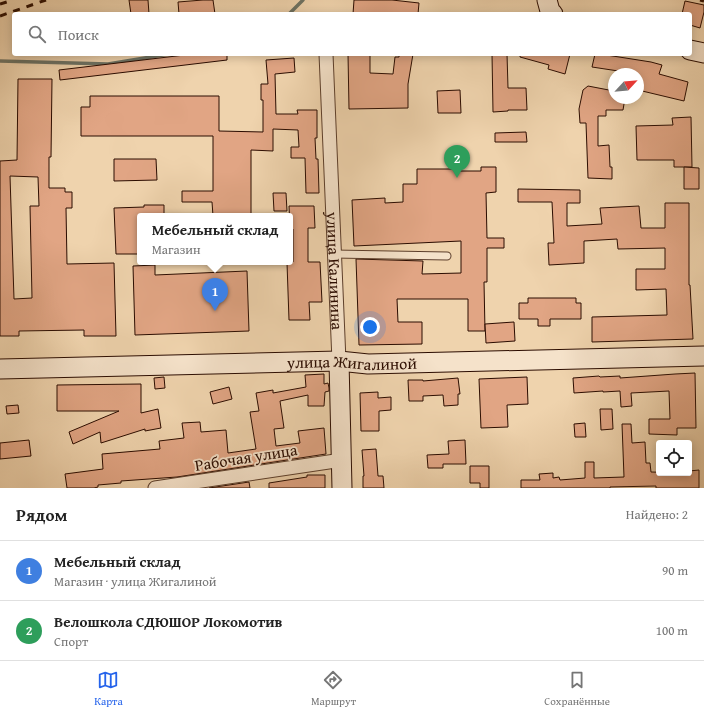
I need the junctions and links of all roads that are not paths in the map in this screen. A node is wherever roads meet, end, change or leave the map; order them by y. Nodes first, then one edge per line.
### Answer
1 (547, 0) edge
2 (551, 12) edge
3 (692, 50) edge
4 (704, 53) edge
5 (326, 56) edge
6 (334, 254) junction
7 (447, 256) dead end
8 (704, 356) edge
9 (339, 361) junction
10 (0, 369) edge
11 (342, 460) junction
12 (164, 487) edge
13 (342, 488) edge

1 - 2 main road
3 - 4 main road
5 - 6 street, улица Калинина
6 - 7 lane
6 - 9 street, улица Калинина
8 - 9 main road, улица Жигалиной
9 - 10 main road, улица Жигалиной
9 - 11 main road, улица Калинина
11 - 12 street, Рабочая улица
11 - 13 main road, улица Калинина

